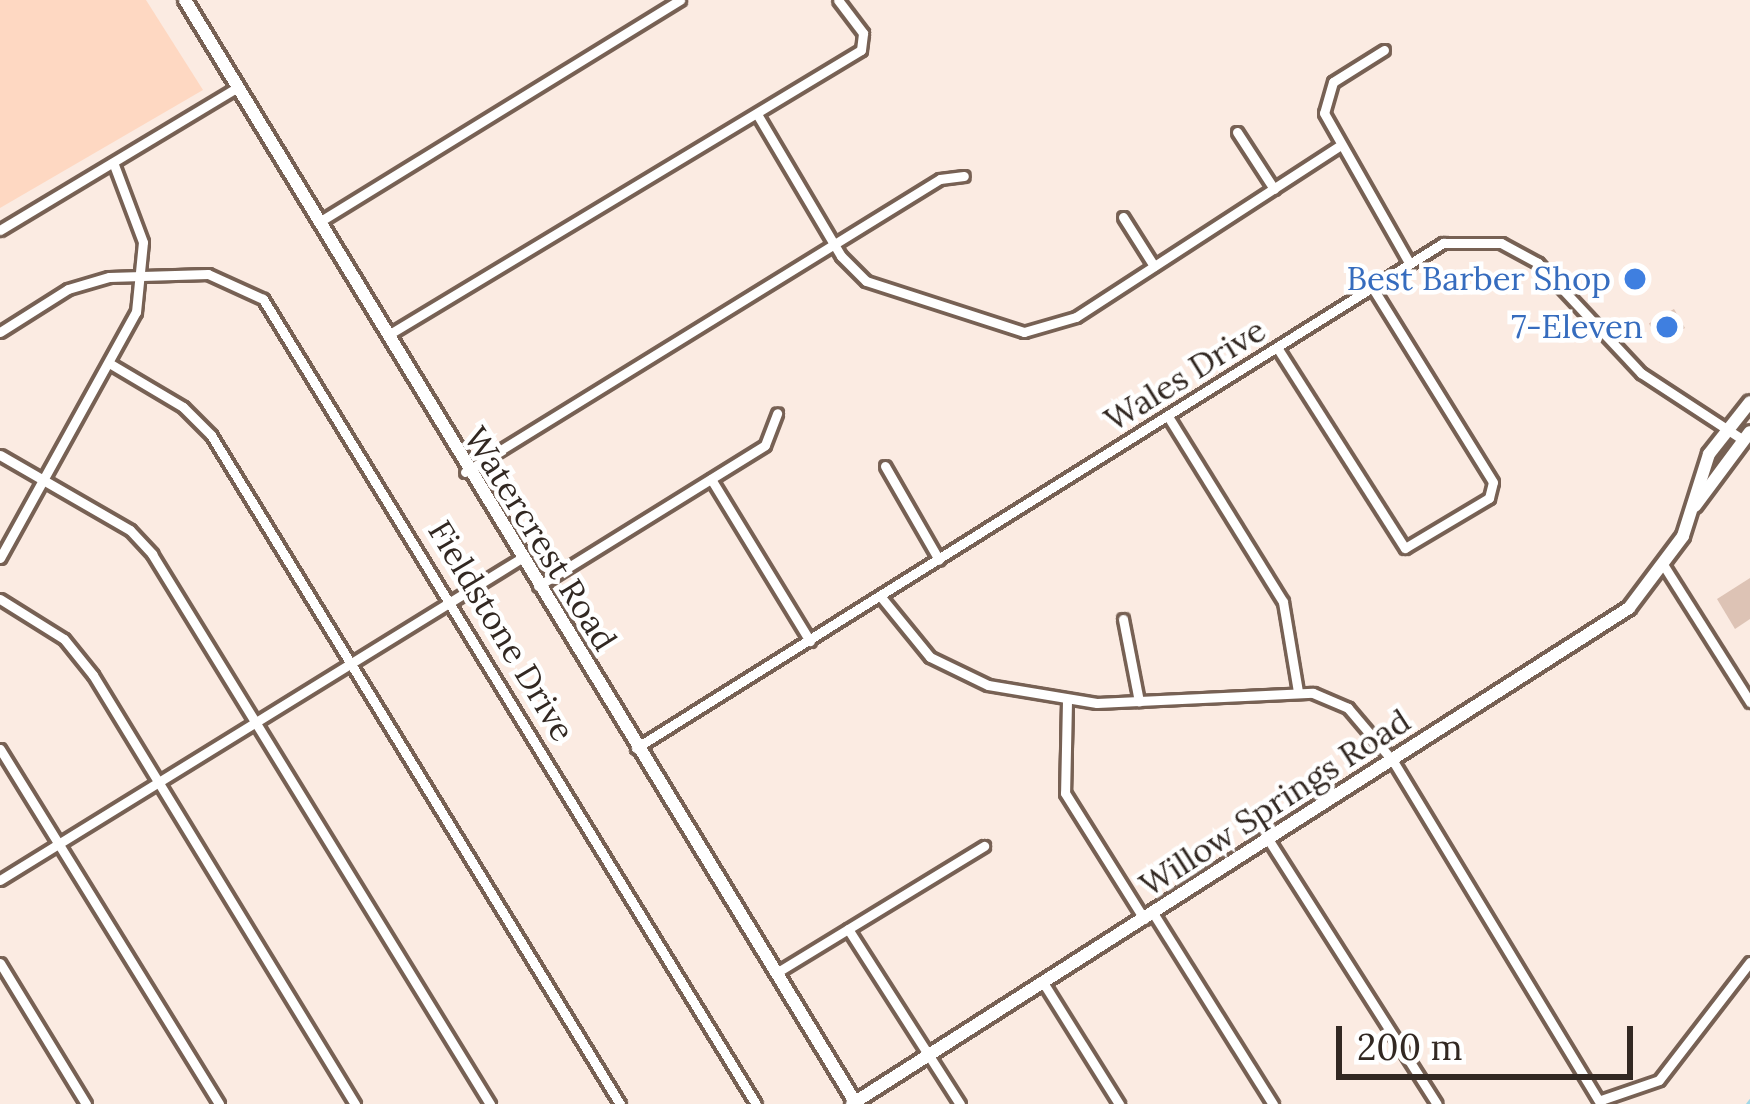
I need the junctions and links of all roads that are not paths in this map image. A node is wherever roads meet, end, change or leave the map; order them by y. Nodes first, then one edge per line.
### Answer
1 (185, 0) edge
2 (680, 0) edge
3 (838, 0) edge
4 (1384, 50) dead end
5 (238, 87) junction
6 (757, 114) junction
7 (1237, 132) dead end
8 (1337, 147) junction
9 (113, 162) junction
10 (964, 176) dead end
11 (1274, 189) junction
12 (1123, 217) dead end
13 (319, 222) junction
14 (0, 230) edge
15 (835, 246) junction
16 (1408, 261) junction
17 (1154, 266) junction
18 (142, 276) junction
19 (1371, 285) junction
20 (0, 332) edge
21 (388, 335) junction
22 (1278, 349) junction
23 (110, 363) junction
24 (1750, 402) edge
25 (777, 412) dead end
26 (1169, 418) junction
27 (1725, 428) junction
28 (1746, 436) edge
29 (0, 455) edge
30 (885, 466) dead end
31 (465, 472) junction
32 (711, 479) junction
33 (43, 482) junction
34 (1690, 512) junction
35 (0, 558) edge
36 (520, 560) junction
37 (939, 560) junction
38 (1664, 566) junction
39 (538, 586) junction
40 (881, 597) junction
41 (0, 599) edge
42 (452, 602) junction
43 (1123, 619) dead end
44 (810, 641) junction
45 (351, 662) junction
46 (1298, 692) junction
47 (1067, 701) junction
48 (1139, 701) junction
49 (1750, 702) edge
50 (257, 722) junction
51 (636, 748) junction
52 (0, 749) edge
53 (1393, 761) junction
54 (158, 782) junction
55 (1268, 839) junction
56 (59, 844) junction
57 (984, 846) dead end
58 (0, 880) edge
59 (1149, 916) junction
60 (848, 929) junction
61 (1750, 962) edge
62 (0, 963) edge
63 (776, 973) junction
64 (1044, 984) junction
65 (929, 1056) junction
66 (1601, 1102) edge
67 (854, 1103) edge
68 (86, 1104) edge
69 (219, 1104) edge
70 (355, 1104) edge
71 (490, 1104) edge
72 (620, 1104) edge
73 (756, 1104) edge
74 (960, 1104) edge
75 (1120, 1104) edge
76 (1273, 1104) edge
77 (1437, 1104) edge

1 - 5 street, Watercrest Road
2 - 13 street
3 - 6 street
4 - 8 street
5 - 9 street
5 - 13 street, Watercrest Road
6 - 15 street
6 - 21 street
7 - 11 street
8 - 11 street
8 - 16 street
9 - 14 street
9 - 18 street
10 - 15 street
11 - 17 street
12 - 17 street
13 - 21 street, Watercrest Road
15 - 17 street
15 - 31 street
16 - 19 street, Wales Drive
16 - 27 street, Wales Drive
18 - 20 street, Fieldstone Drive
18 - 23 street
18 - 42 street, Fieldstone Drive
19 - 22 street, Wales Drive
19 - 22 street
21 - 31 street, Watercrest Road
22 - 26 street, Wales Drive
23 - 33 street
23 - 45 street
24 - 27 street, Willow Springs Road
25 - 32 street
26 - 37 street, Wales Drive
26 - 46 street
27 - 28 street, Wales Drive
27 - 34 street, Willow Springs Road
28 - 34 street, Willow Springs Road
29 - 33 street
30 - 37 street
31 - 36 street, Watercrest Road
32 - 39 street
32 - 44 street
33 - 35 street
33 - 50 street
34 - 38 street, Willow Springs Road
36 - 39 street, Watercrest Road
36 - 42 street
37 - 40 street, Wales Drive
38 - 49 street
38 - 53 street, Willow Springs Road
39 - 51 street, Watercrest Road
40 - 44 street, Wales Drive
40 - 47 street
41 - 54 street
42 - 45 street
42 - 73 street, Fieldstone Drive
43 - 48 street
44 - 51 street, Wales Drive
45 - 50 street
45 - 72 street
46 - 48 street
46 - 53 street
47 - 48 street
47 - 59 street
50 - 54 street
50 - 71 street
51 - 63 street, Watercrest Road
52 - 56 street
53 - 55 street, Willow Springs Road
53 - 66 street
54 - 56 street
54 - 70 street
55 - 59 street, Willow Springs Road
55 - 77 street
56 - 58 street
56 - 69 street
57 - 60 street
59 - 64 street, Willow Springs Road
59 - 76 street
60 - 63 street
60 - 65 street
61 - 66 street
62 - 68 street
63 - 67 street, Watercrest Road
64 - 65 street, Willow Springs Road
64 - 75 street
65 - 67 street, Willow Springs Road
65 - 74 street

